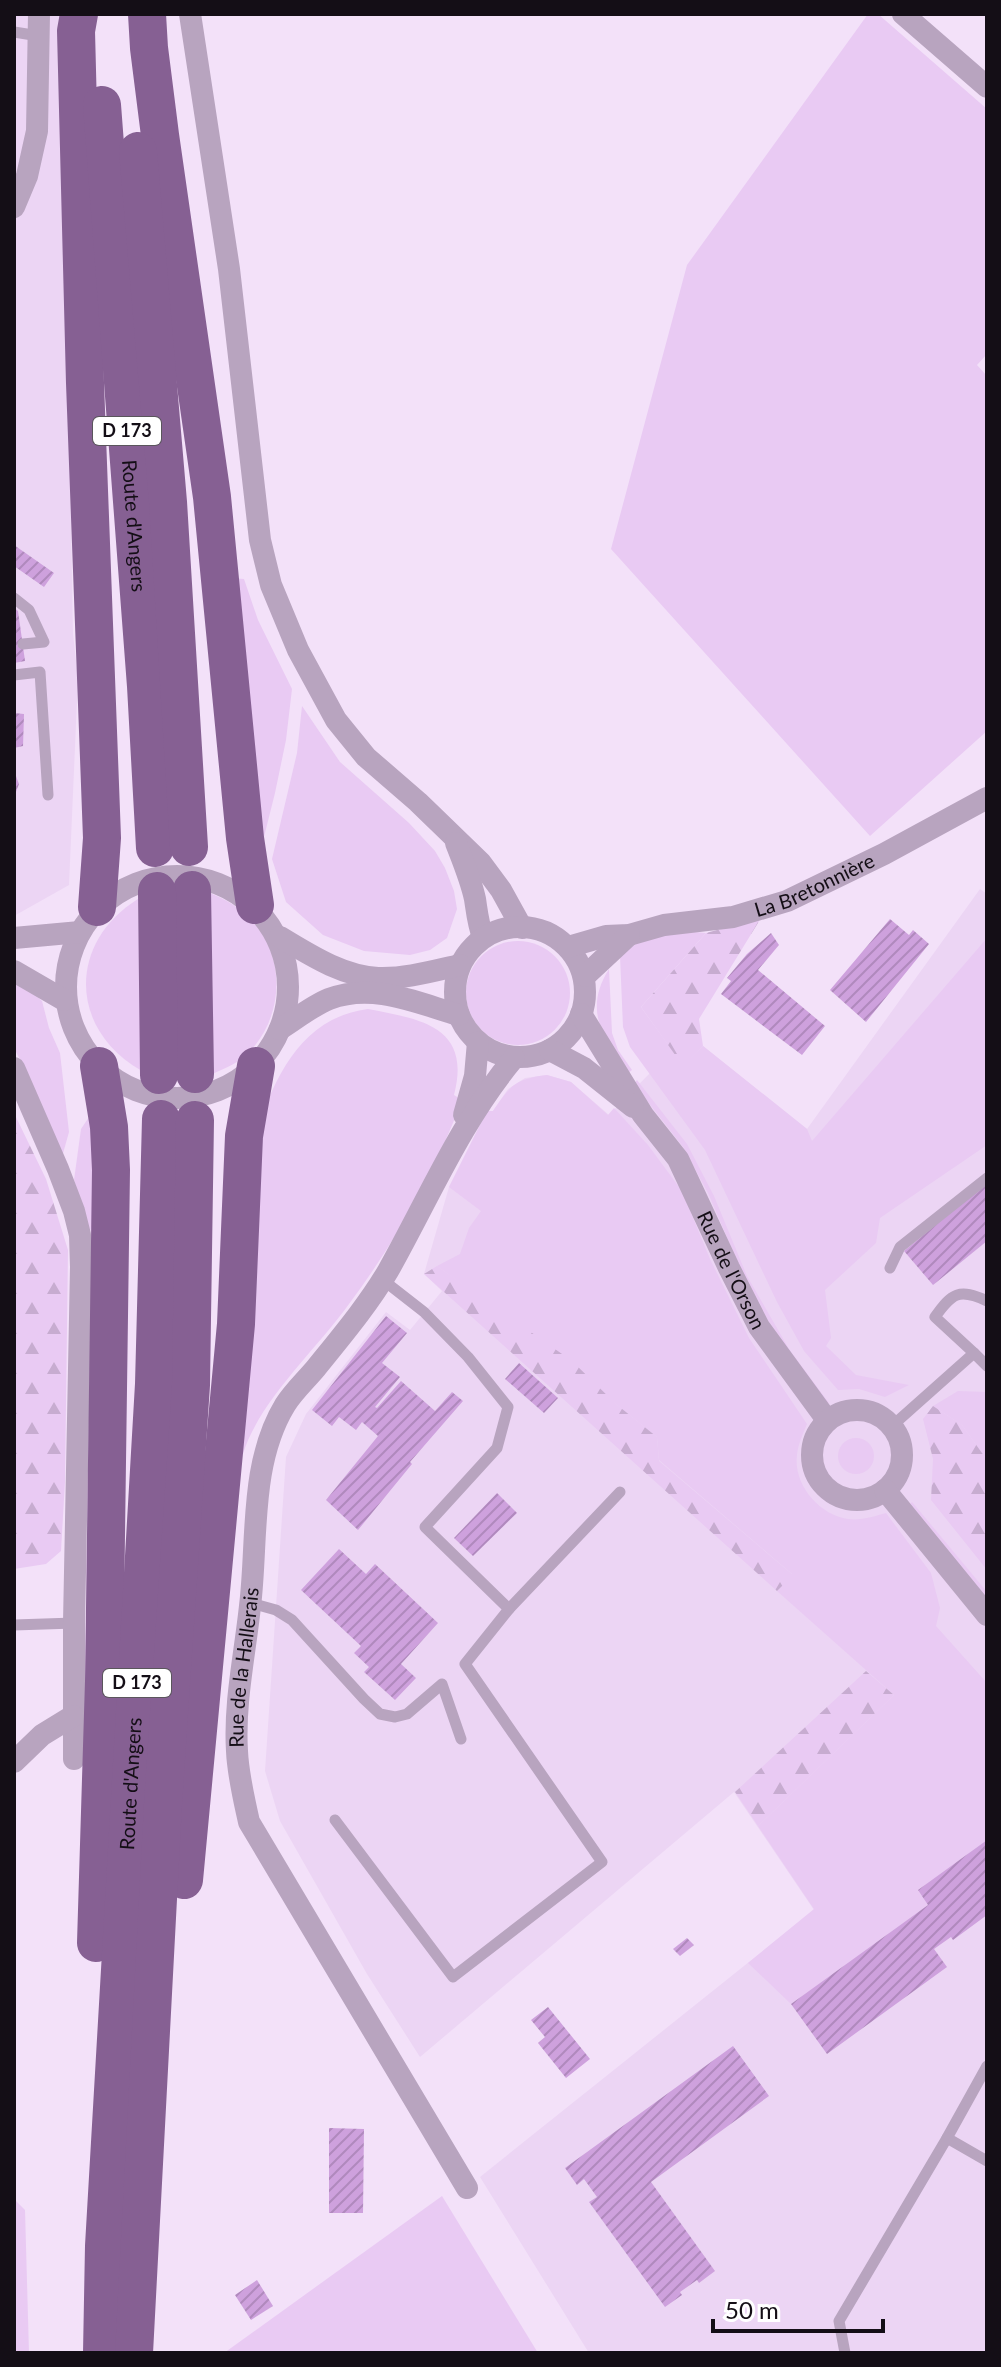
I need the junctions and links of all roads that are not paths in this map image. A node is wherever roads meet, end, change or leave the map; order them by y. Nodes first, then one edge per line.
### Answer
1 (79, 14) edge
2 (95, 14) edge
3 (128, 14) edge
4 (147, 14) edge
5 (190, 14) edge
6 (903, 14) edge
7 (39, 25) edge
8 (14, 32) edge
9 (987, 87) edge
10 (14, 207) edge
11 (14, 598) edge
12 (23, 644) dead end
13 (14, 675) edge
14 (48, 795) dead end
15 (987, 798) edge
16 (453, 834) junction
17 (174, 891) dead end
18 (255, 905) junction
19 (88, 920) junction
20 (522, 928) junction
21 (629, 935) junction
22 (280, 937) junction
23 (483, 937) junction
24 (14, 938) edge
25 (568, 947) junction
26 (460, 965) junction
27 (14, 971) edge
28 (585, 976) junction
29 (64, 1000) junction
30 (581, 1014) junction
31 (459, 1015) junction
32 (280, 1029) junction
33 (478, 1042) junction
34 (550, 1050) junction
35 (514, 1058) junction
36 (99, 1066) junction
37 (256, 1066) junction
38 (14, 1068) edge
39 (177, 1075) dead end
40 (643, 1115) junction
41 (457, 1143) junction
42 (987, 1178) edge
43 (890, 1268) dead end
44 (383, 1280) junction
45 (987, 1301) edge
46 (974, 1353) junction
47 (987, 1366) edge
48 (827, 1420) junction
49 (892, 1426) junction
50 (885, 1490) junction
51 (620, 1492) dead end
52 (251, 1603) junction
53 (509, 1609) junction
54 (987, 1615) edge
55 (74, 1623) junction
56 (14, 1625) edge
57 (73, 1716) junction
58 (461, 1739) dead end
59 (74, 1759) dead end
60 (14, 1762) edge
61 (335, 1820) dead end
62 (151, 2035) junction
63 (987, 2066) edge
64 (947, 2138) junction
65 (987, 2161) edge
66 (467, 2188) dead end
67 (104, 2246) junction
68 (102, 2353) edge
69 (134, 2353) edge
70 (845, 2353) edge

1 - 19 highway
2 - 3 highway, Route d'Angers / D 173
4 - 18 highway
5 - 16 street
6 - 9 street
7 - 8 lane
7 - 10 street
11 - 12 lane
13 - 14 lane
15 - 21 street, La Bretonnière
16 - 20 street
16 - 23 street
17 - 39 highway
18 - 19 street
18 - 22 street
19 - 24 street
19 - 29 street
20 - 23 street
20 - 25 street
21 - 25 street, La Bretonnière
21 - 28 street, La Bretonnière
22 - 26 street
22 - 32 street
23 - 26 street
25 - 28 street
26 - 31 street
27 - 29 street
28 - 30 street
29 - 36 street
30 - 34 street
30 - 40 street, Rue de l'Orson
31 - 32 street
31 - 33 street
32 - 37 street
33 - 35 street
33 - 41 street, Rue de la Hallerais
34 - 35 street
34 - 40 street, Rue de l'Orson
35 - 41 street, Rue de la Hallerais
36 - 37 street
36 - 67 highway
37 - 62 highway
38 - 55 street
40 - 48 street, Rue de l'Orson
41 - 44 street, Rue de la Hallerais
42 - 43 lane
44 - 52 street, Rue de la Hallerais
44 - 53 lane
45 - 46 lane
46 - 47 lane
46 - 49 lane
48 - 49 street
48 - 50 street
49 - 50 street
50 - 54 street
51 - 53 lane
52 - 58 lane
52 - 66 street, Rue de la Hallerais
53 - 61 lane
55 - 56 lane
55 - 57 street
57 - 59 street
57 - 60 street
62 - 67 highway, Route d'Angers / D 173
62 - 69 highway, Route d'Angers / D 173
63 - 64 lane
64 - 65 lane
64 - 70 lane
67 - 68 highway, Route d'Angers / D 173

